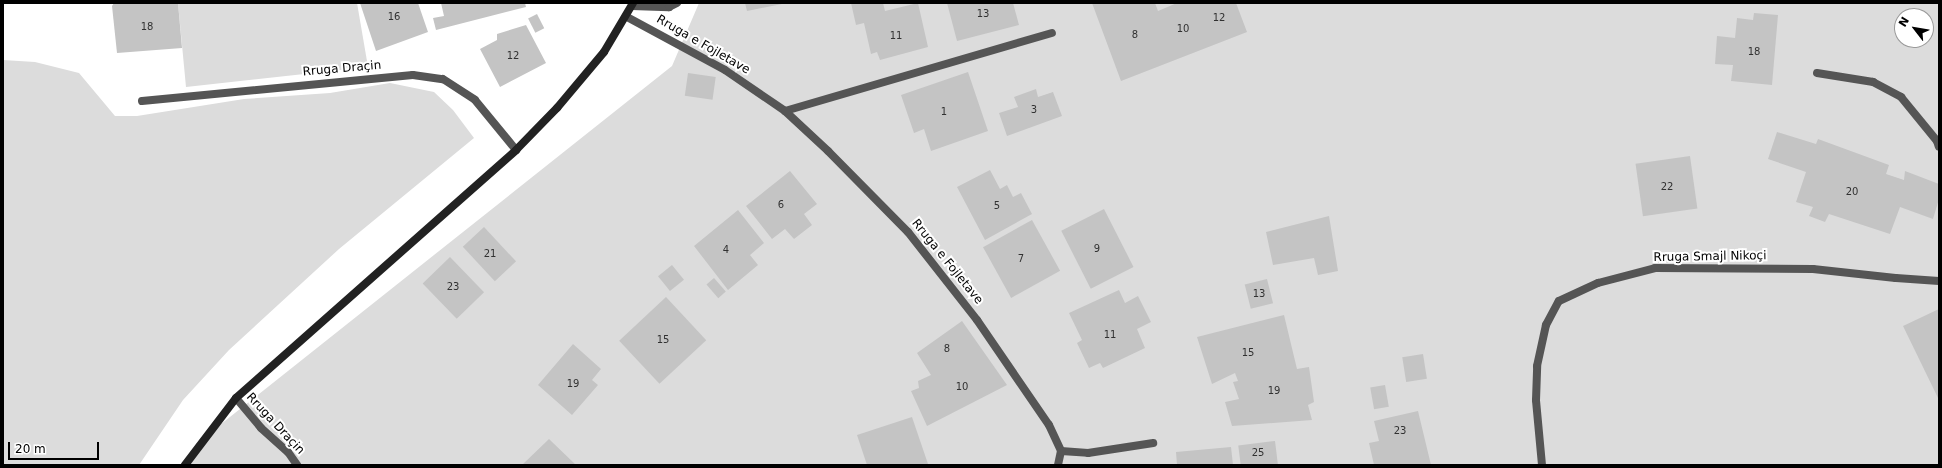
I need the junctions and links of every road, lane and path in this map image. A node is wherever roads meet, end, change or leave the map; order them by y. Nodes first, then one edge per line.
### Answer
1 (677, 3) edge
2 (633, 4) edge
3 (627, 16) junction
4 (1052, 33) dead end
5 (1817, 72) dead end
6 (142, 101) dead end
7 (785, 111) junction
8 (1939, 147) edge
9 (516, 150) junction
10 (1939, 281) edge
11 (236, 398) junction
12 (1152, 443) dead end
13 (1061, 451) junction
14 (185, 465) edge
15 (297, 465) edge
16 (1058, 465) edge
17 (1542, 465) edge

1 - 2 street
2 - 3 main road, Rruga Draçin
3 - 7 street, Rruga e Fojletave
3 - 9 main road, Rruga Draçin
4 - 7 street
5 - 8 street
6 - 9 street, Rruga Draçin
7 - 13 street, Rruga e Fojletave
9 - 11 main road, Rruga Draçin
10 - 17 street, Rruga Smajl Nikoçi
11 - 14 main road, Rruga Draçin
11 - 15 street, Rruga Draçin
12 - 13 street
13 - 16 street

